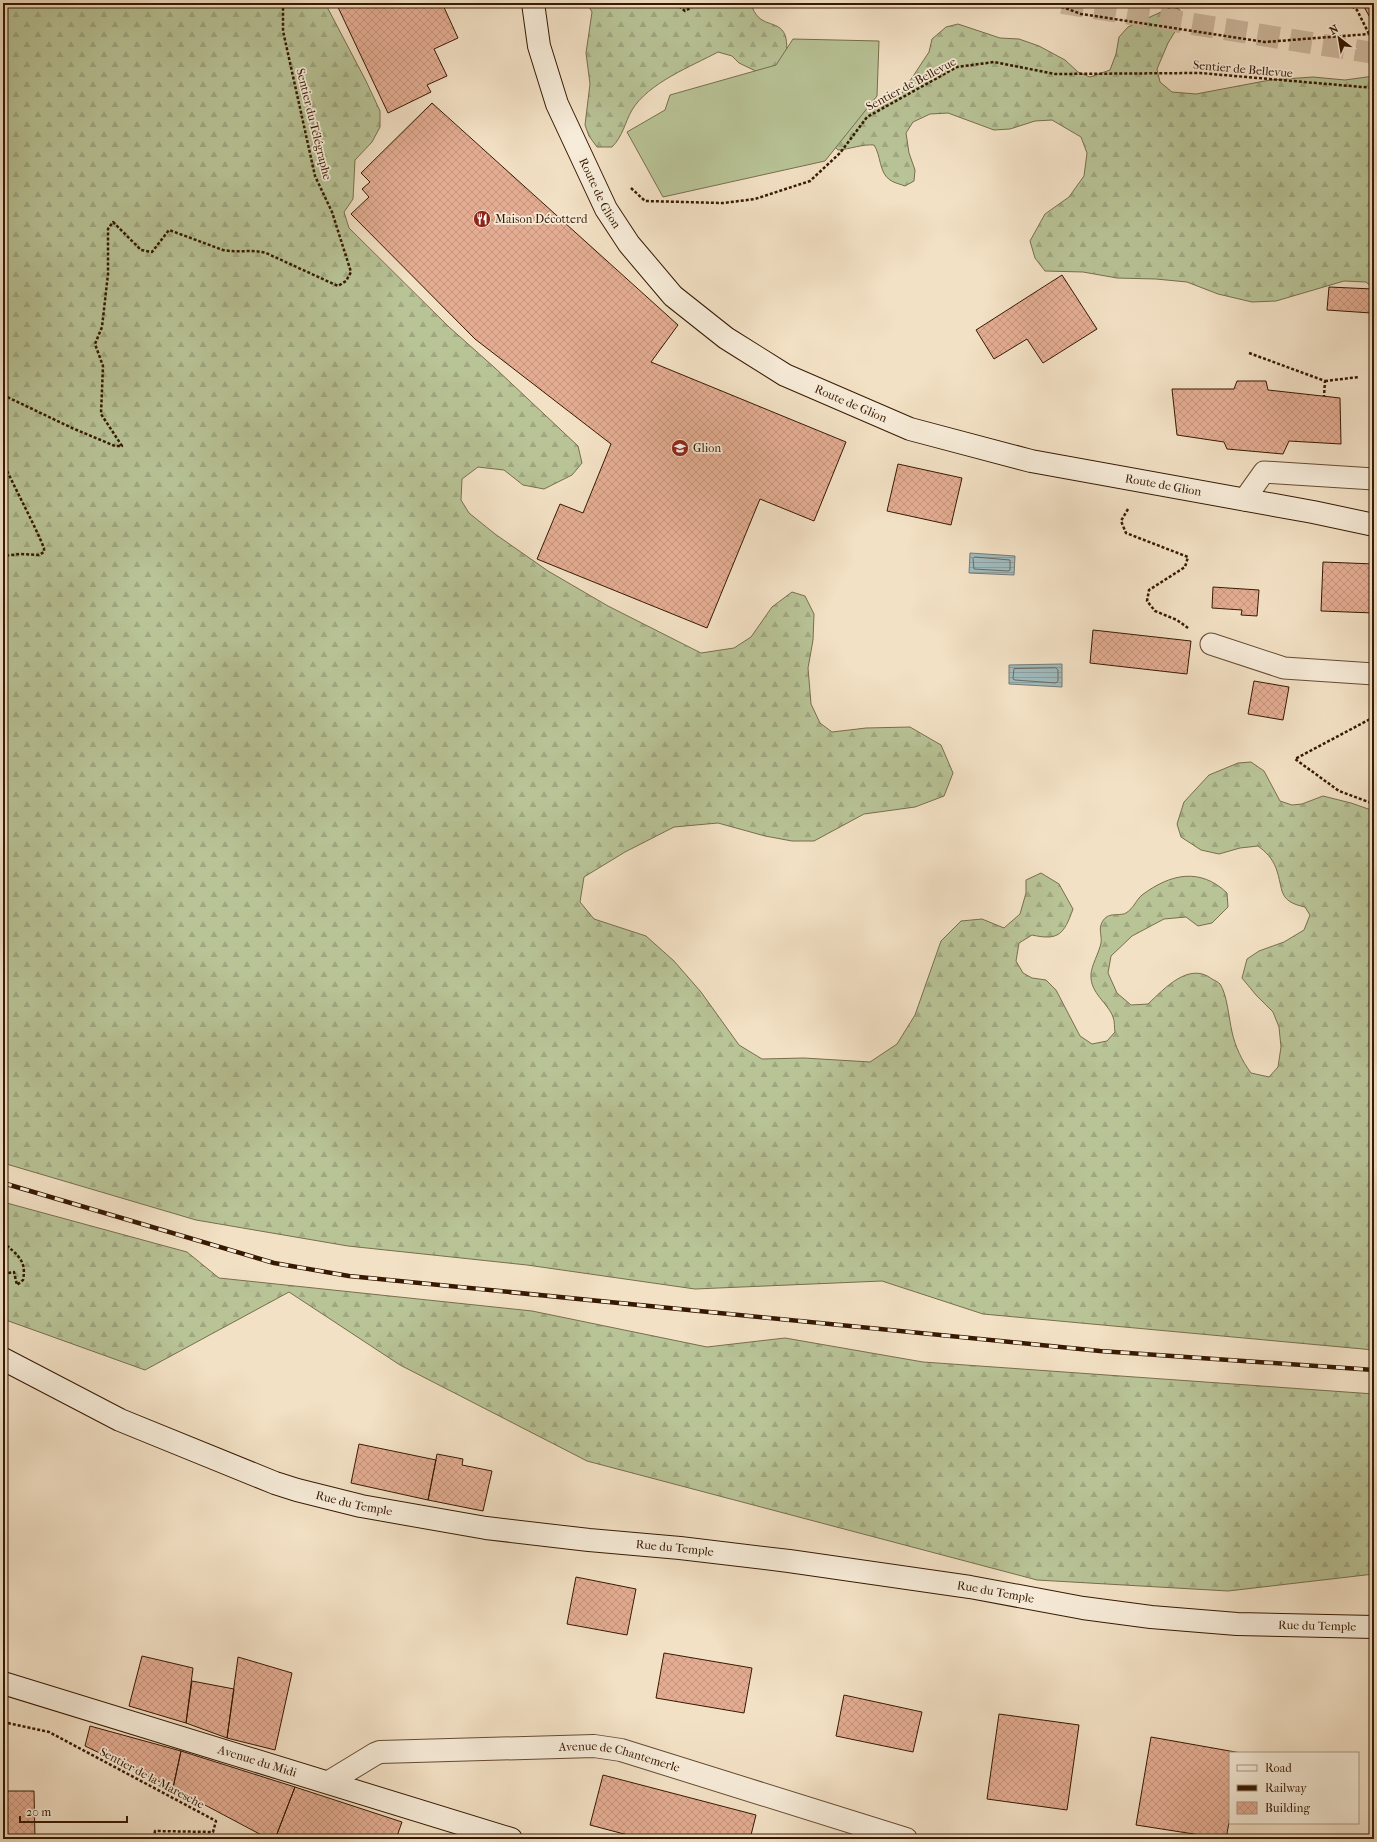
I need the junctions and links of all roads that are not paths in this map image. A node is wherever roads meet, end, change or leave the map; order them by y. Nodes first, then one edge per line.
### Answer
1 (533, 3) edge
2 (1374, 479) edge
3 (1244, 500) junction
4 (1374, 525) edge
5 (1211, 644) dead end
6 (1374, 674) edge
7 (3, 1359) edge
8 (1374, 1627) edge
9 (3, 1683) edge
10 (330, 1782) junction
11 (511, 1839) edge
12 (906, 1839) edge

1 - 3 street, Route de Glion
2 - 3 lane
3 - 4 street, Route de Glion
5 - 6 lane
7 - 8 street, Rue du Temple
9 - 10 street, Avenue du Midi
10 - 11 street, Avenue du Midi
10 - 12 street, Avenue de Chantemerle

